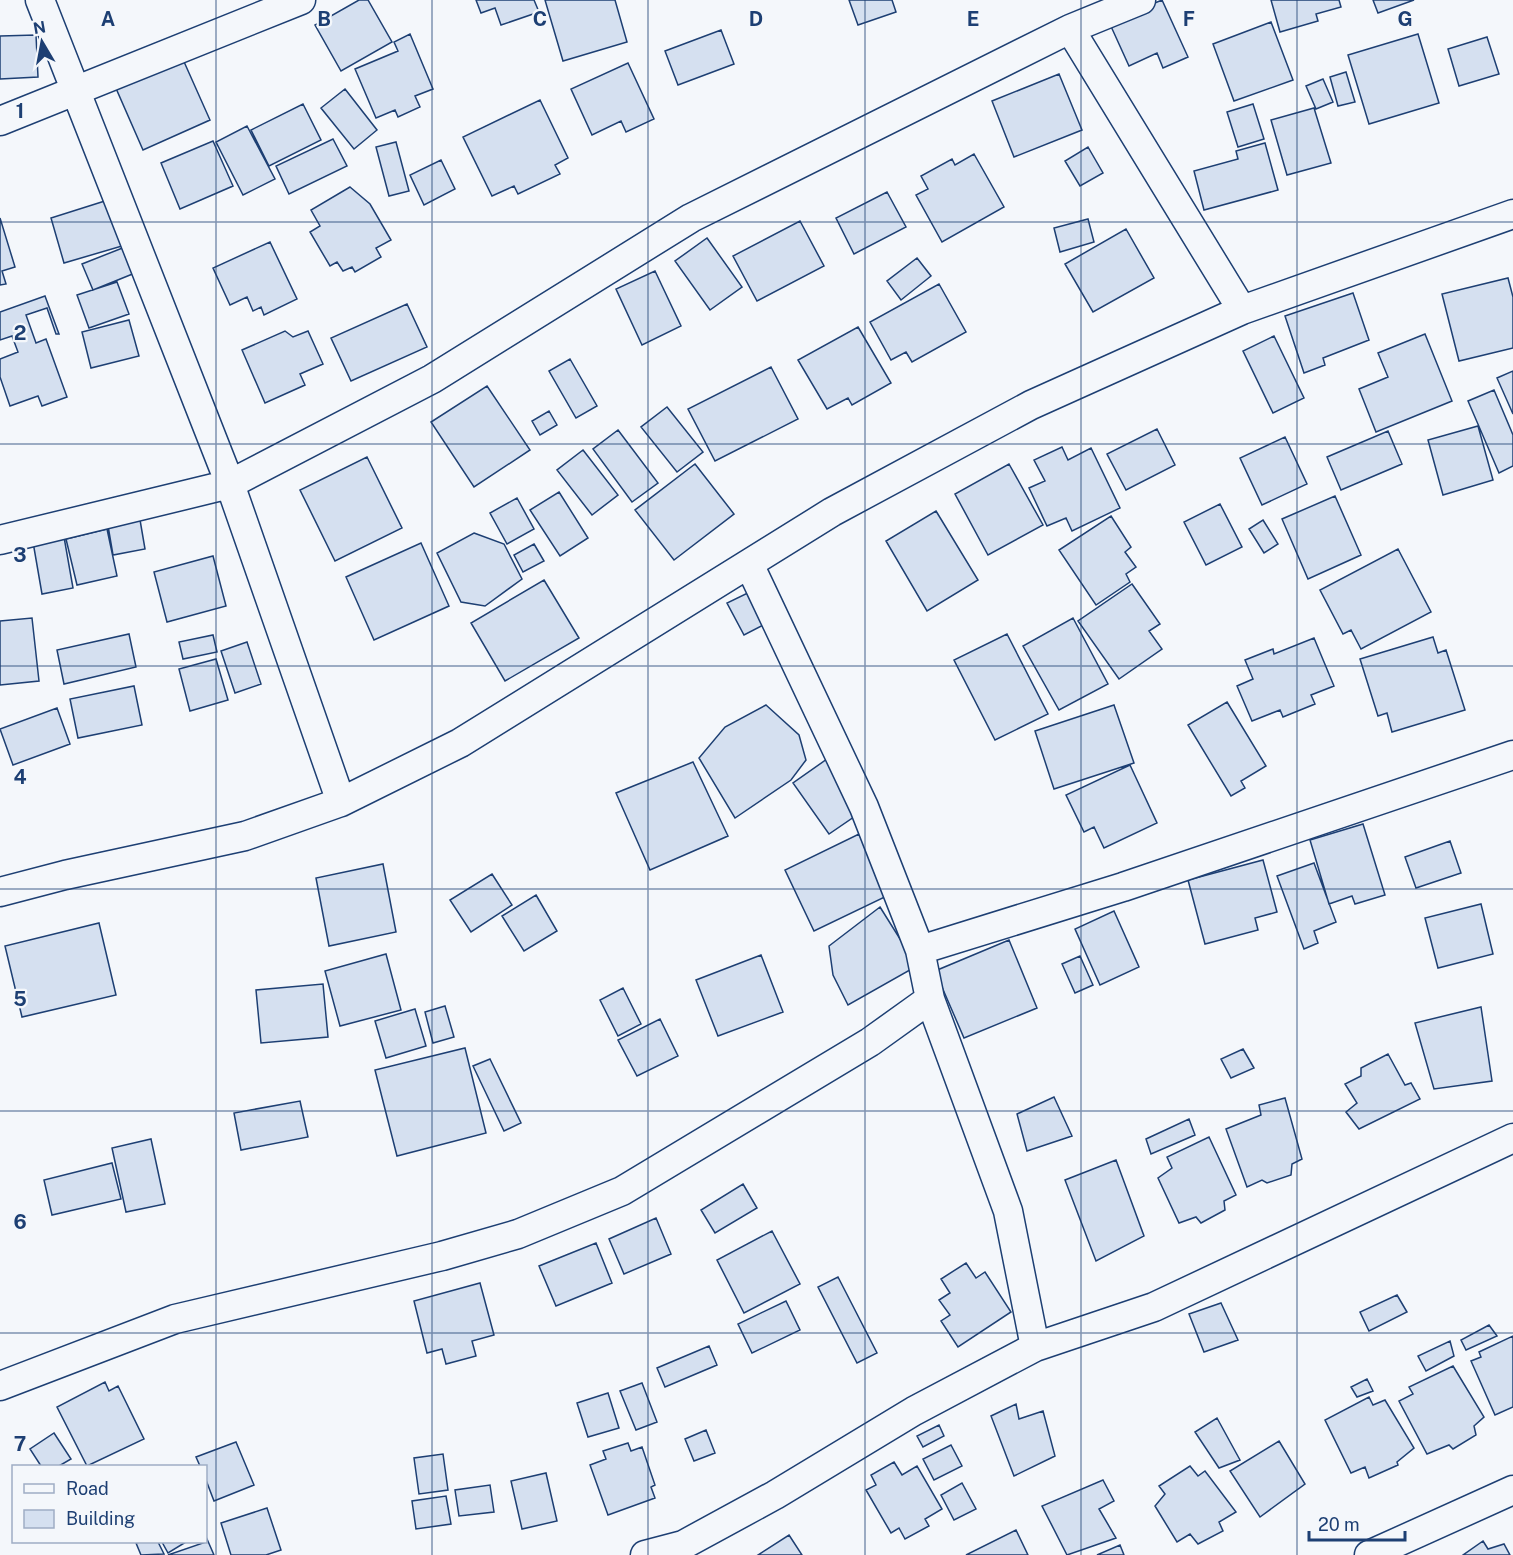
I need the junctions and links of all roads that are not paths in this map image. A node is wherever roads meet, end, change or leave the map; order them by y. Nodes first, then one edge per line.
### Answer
1 (40, 0) edge
2 (301, 0) edge
3 (1140, 0) edge
4 (1070, 29) junction
5 (75, 89) junction
6 (0, 121) edge
7 (1513, 214) edge
8 (1242, 310) junction
9 (230, 483) junction
10 (0, 540) edge
11 (749, 564) junction
12 (1513, 755) edge
13 (341, 802) junction
14 (0, 892) edge
15 (920, 950) junction
16 (930, 999) junction
17 (1513, 1138) edge
18 (1035, 1347) junction
19 (0, 1386) edge
20 (1513, 1490) edge
21 (685, 1550) edge
22 (645, 1555) edge
23 (1369, 1555) edge

1 - 5 street
2 - 5 street
3 - 4 street
4 - 8 street
4 - 9 street
5 - 6 street
5 - 9 street
7 - 8 street
8 - 11 street
9 - 10 street
9 - 13 street
11 - 13 street
11 - 15 street
12 - 15 street
13 - 14 street
15 - 16 street
16 - 18 street
16 - 19 street
17 - 18 street
18 - 21 street
20 - 23 street
21 - 22 street

